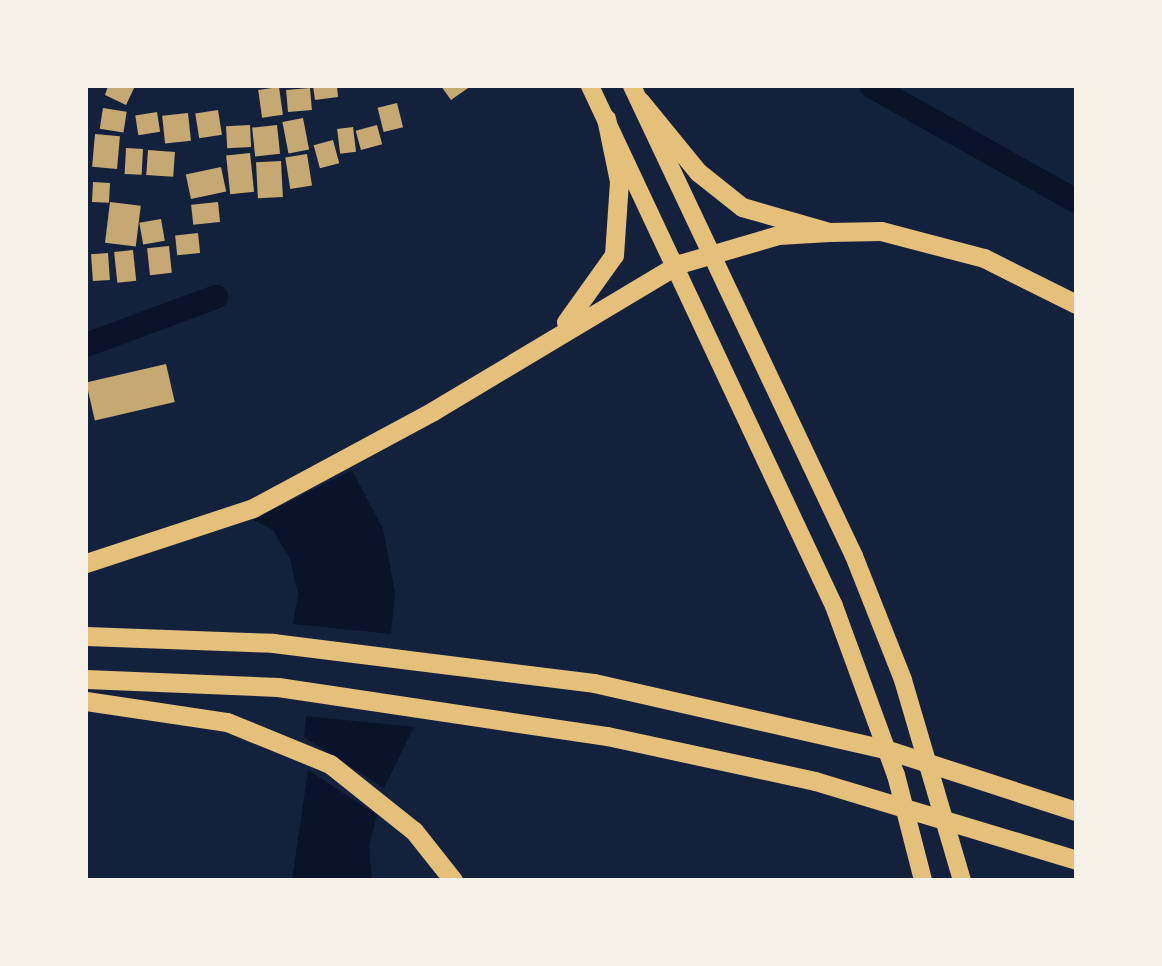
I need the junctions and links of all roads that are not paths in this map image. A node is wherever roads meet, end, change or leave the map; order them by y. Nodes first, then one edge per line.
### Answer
1 (590, 86) edge
2 (636, 94) edge
3 (607, 118) junction
4 (829, 232) junction
5 (712, 252) junction
6 (679, 264) junction
7 (1076, 304) edge
8 (528, 354) junction
9 (86, 563) edge
10 (86, 636) edge
11 (86, 678) edge
12 (86, 701) edge
13 (1076, 811) edge
14 (1076, 860) edge
15 (453, 880) edge
16 (923, 880) edge
17 (962, 880) edge

1 - 3 highway
2 - 4 highway
2 - 5 highway
3 - 6 highway
3 - 8 highway
4 - 5 highway
4 - 7 highway
5 - 6 highway
5 - 17 highway
6 - 8 highway
6 - 16 highway
8 - 9 highway
10 - 13 highway
11 - 14 highway
12 - 15 highway

